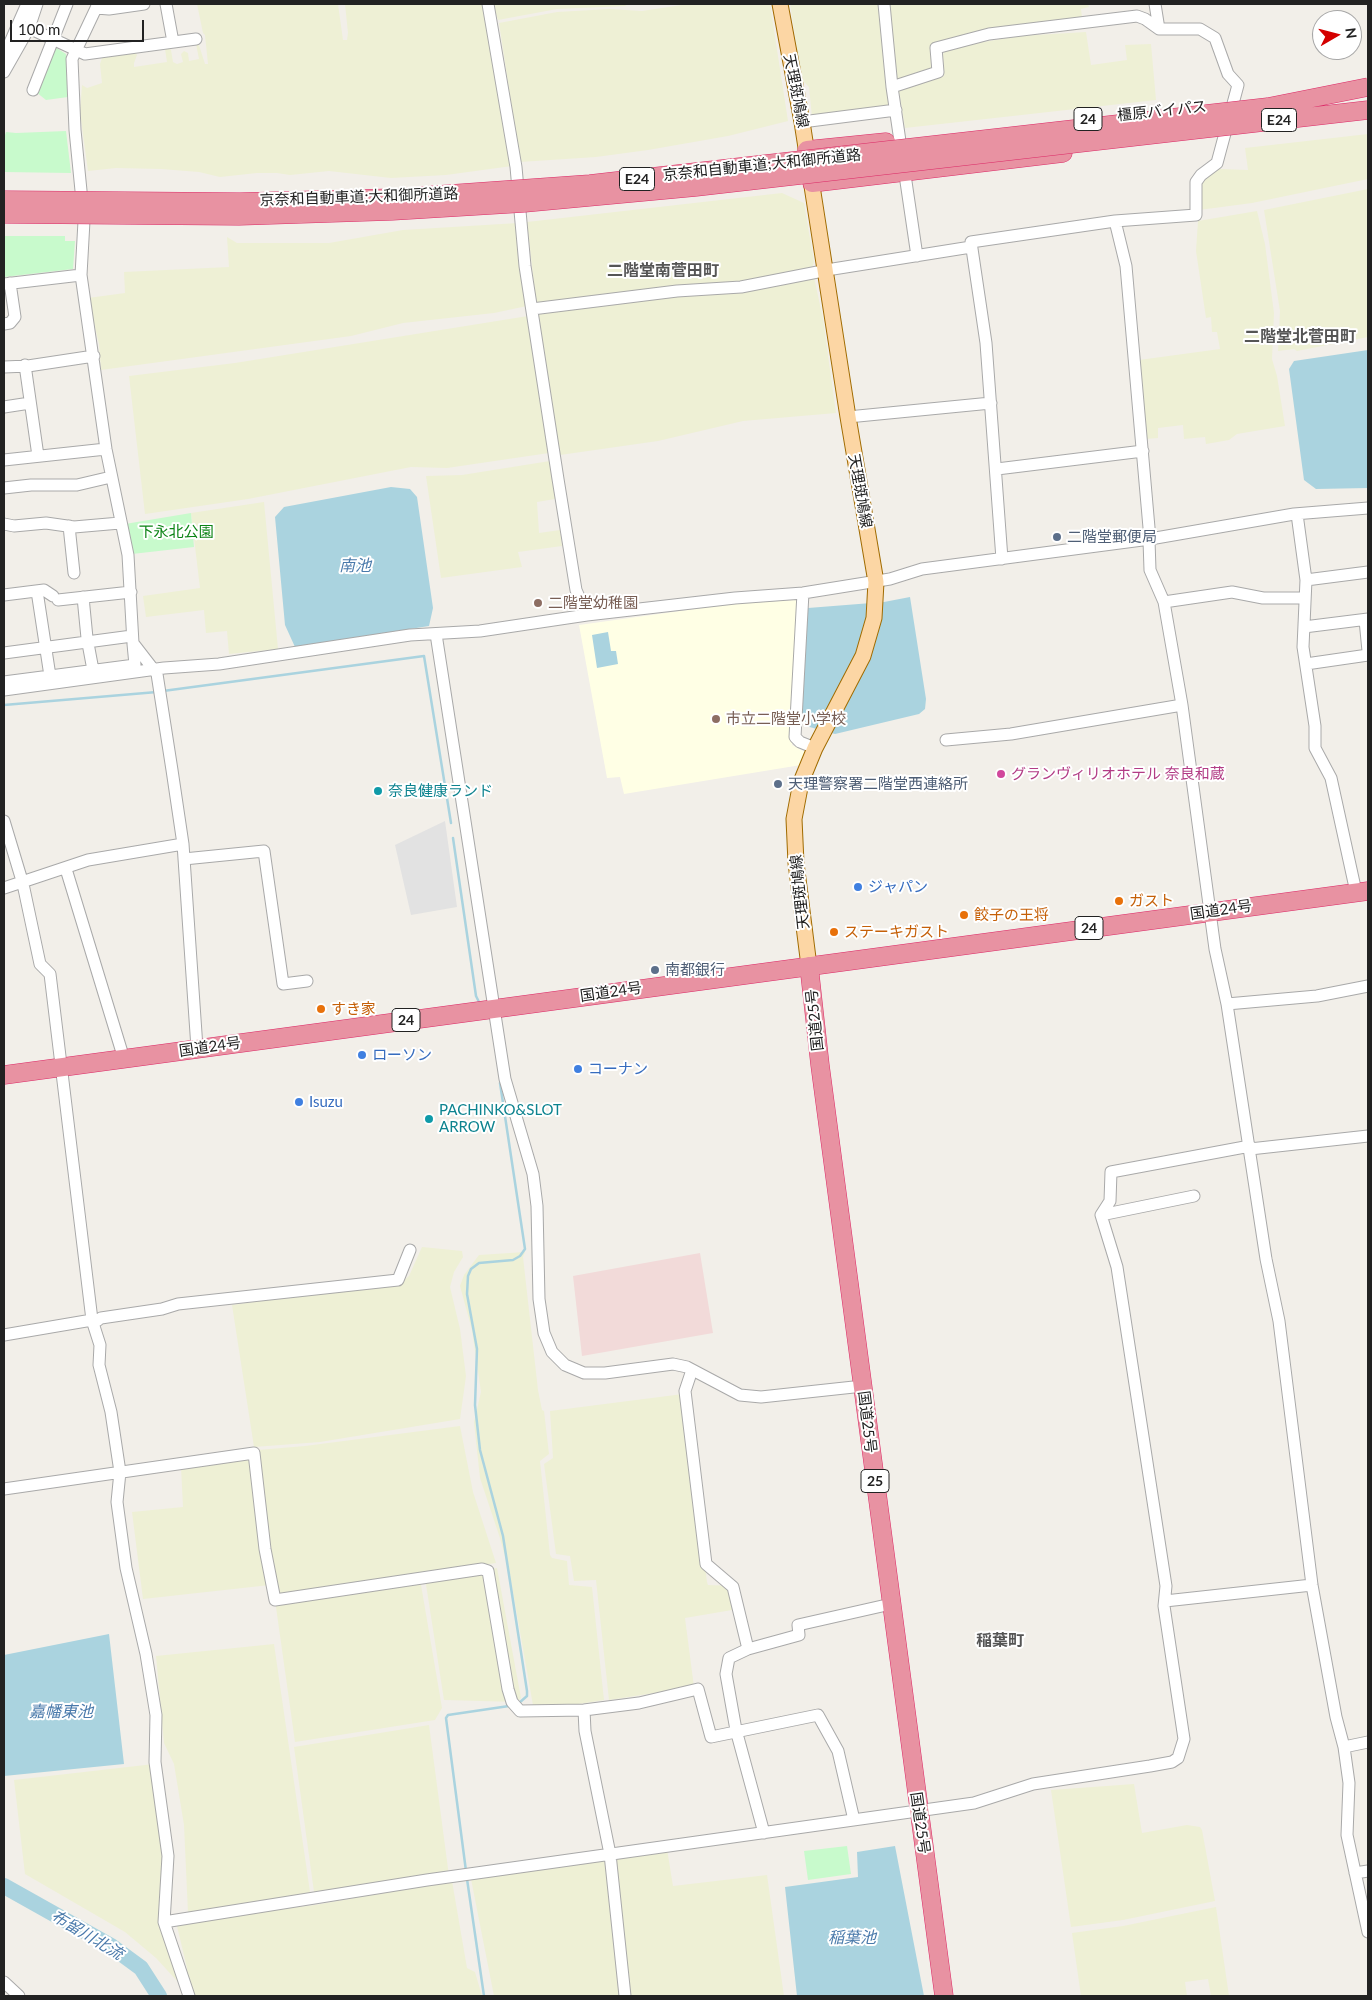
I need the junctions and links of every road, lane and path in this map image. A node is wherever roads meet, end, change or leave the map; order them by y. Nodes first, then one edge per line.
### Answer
1 (27, 4) edge
2 (37, 4) edge
3 (67, 4) edge
4 (144, 4) edge
5 (166, 4) edge
6 (488, 4) edge
7 (780, 4) edge
8 (884, 4) edge
9 (1155, 4) edge
10 (97, 6) edge
11 (29, 28) junction
12 (1159, 30) junction
13 (196, 39) dead end
14 (53, 40) junction
15 (173, 42) junction
16 (75, 50) junction
17 (4, 56) edge
18 (4, 72) edge
19 (892, 87) junction
20 (1368, 87) edge
21 (33, 90) dead end
22 (1368, 96) edge
23 (1234, 104) junction
24 (1268, 108) junction
25 (896, 110) junction
26 (1368, 110) edge
27 (1368, 115) edge
28 (802, 122) junction
29 (1190, 130) junction
30 (1224, 134) junction
31 (902, 140) junction
32 (807, 150) junction
33 (906, 172) junction
34 (812, 183) junction
35 (4, 200) edge
36 (4, 214) edge
37 (1115, 221) junction
38 (971, 247) junction
39 (917, 256) junction
40 (826, 270) junction
41 (81, 275) junction
42 (7, 283) edge
43 (532, 309) junction
44 (4, 324) edge
45 (94, 356) junction
46 (25, 365) junction
47 (4, 367) edge
48 (991, 402) junction
49 (30, 403) junction
50 (4, 406) edge
51 (848, 417) junction
52 (106, 450) junction
53 (1143, 451) junction
54 (38, 456) junction
55 (4, 460) edge
56 (997, 468) junction
57 (111, 477) junction
58 (4, 488) edge
59 (1368, 508) edge
60 (1298, 514) junction
61 (120, 523) junction
62 (4, 524) edge
63 (69, 526) junction
64 (1150, 540) junction
65 (1002, 559) junction
66 (1368, 572) edge
67 (74, 573) dead end
68 (1306, 580) junction
69 (876, 582) junction
70 (38, 591) junction
71 (131, 592) junction
72 (803, 593) junction
73 (4, 595) edge
74 (83, 597) junction
75 (1305, 598) junction
76 (1164, 602) junction
77 (588, 615) junction
78 (1367, 619) edge
79 (1304, 627) junction
80 (436, 634) junction
81 (133, 639) junction
82 (88, 642) junction
83 (46, 648) junction
84 (1368, 653) edge
85 (4, 654) edge
86 (1306, 664) junction
87 (135, 665) junction
88 (153, 666) junction
89 (93, 670) junction
90 (50, 676) junction
91 (4, 682) edge
92 (4, 690) edge
93 (1182, 705) junction
94 (946, 740) dead end
95 (817, 743) junction
96 (4, 821) edge
97 (183, 844) junction
98 (184, 860) junction
99 (66, 869) junction
100 (22, 884) junction
101 (4, 888) edge
102 (1362, 891) edge
103 (1210, 912) junction
104 (809, 966) junction
105 (307, 981) dead end
106 (1368, 986) edge
107 (1227, 1004) junction
108 (493, 1008) junction
109 (197, 1048) junction
110 (124, 1059) junction
111 (60, 1068) junction
112 (4, 1075) edge
113 (1368, 1136) edge
114 (1250, 1147) junction
115 (1194, 1196) dead end
116 (1101, 1214) junction
117 (410, 1250) dead end
118 (93, 1322) junction
119 (4, 1335) edge
120 (692, 1370) junction
121 (863, 1386) junction
122 (120, 1472) junction
123 (4, 1489) edge
124 (1312, 1585) junction
125 (1165, 1601) junction
126 (891, 1604) junction
127 (748, 1649) junction
128 (584, 1710) junction
129 (736, 1730) junction
130 (1368, 1742) edge
131 (1344, 1747) junction
132 (919, 1809) junction
133 (854, 1820) junction
134 (764, 1833) junction
135 (610, 1854) junction
136 (1368, 1870) edge
137 (1355, 1873) junction
138 (164, 1922) junction
139 (1368, 1932) edge
140 (4, 1982) edge
141 (19, 1996) edge
142 (189, 1996) edge
143 (625, 1996) edge
144 (944, 1996) edge

1 - 17 street
2 - 11 street
3 - 14 street
4 - 10 street
5 - 15 street
6 - 43 street
7 - 28 main road, 天理斑鳩線
8 - 19 street
9 - 12 street
10 - 16 street
11 - 14 street
11 - 18 street
12 - 19 street
12 - 23 street
13 - 15 street
14 - 16 street
14 - 21 street
15 - 16 street
16 - 41 street
19 - 25 street
20 - 23 highway, 橿原バイパス / 24
20 - 24 highway, 24, bridge
22 - 24 highway, 京奈和自動車道;大和御所道路 / E24, bridge
23 - 30 street
23 - 31 highway, 橿原バイパス / 24
24 - 35 highway, 京奈和自動車道;大和御所道路 / E24, bridge
25 - 28 street
25 - 31 street
26 - 29 highway, 京奈和自動車道;大和御所道路 / E24, bridge
27 - 29 highway, 24, bridge
27 - 30 highway, 橿原バイパス / 24
28 - 32 main road, 天理斑鳩線
29 - 36 highway, 京奈和自動車道;大和御所道路 / E24, bridge
30 - 33 highway, 橿原バイパス / 24
30 - 37 street
31 - 32 highway, 橿原バイパス / 24
31 - 33 street
32 - 34 main road, 天理斑鳩線
33 - 34 highway, 橿原バイパス / 24
33 - 39 street
34 - 40 main road, 天理斑鳩線
37 - 38 street
37 - 53 street
38 - 39 street
38 - 48 street
39 - 40 street
40 - 43 street
40 - 51 main road, 天理斑鳩線
41 - 42 street
41 - 45 street
42 - 44 street
43 - 77 street
45 - 46 street
45 - 52 street
46 - 47 street
46 - 49 street
48 - 51 street
48 - 56 street
49 - 50 street
49 - 54 street
51 - 69 main road, 天理斑鳩線
52 - 54 street
52 - 57 street
53 - 56 street
53 - 64 street
54 - 55 street
56 - 65 street
57 - 58 street
57 - 61 street
59 - 60 street
60 - 64 street
60 - 68 street
61 - 63 street
61 - 71 street
62 - 63 street
63 - 67 street
64 - 65 street
64 - 76 street
65 - 69 street
66 - 68 street
68 - 75 street
69 - 72 street
69 - 95 main road, 天理斑鳩線
70 - 73 street
70 - 74 street
70 - 83 street
71 - 74 street
71 - 81 street
72 - 77 street
72 - 95 street
74 - 82 street
75 - 76 street
75 - 79 street
76 - 93 street
77 - 80 street
78 - 79 street
78 - 84 street
79 - 86 street
80 - 88 street
80 - 108 street
81 - 82 street
81 - 87 street
81 - 88 street
82 - 83 street
82 - 89 street
83 - 85 street
83 - 90 street
84 - 86 street
86 - 102 street
87 - 88 street
87 - 89 street
88 - 92 street
88 - 97 street
89 - 90 street
90 - 91 street
93 - 94 street
93 - 103 street
95 - 104 main road, 天理斑鳩線
96 - 100 street
97 - 98 street
97 - 99 street
98 - 105 street
98 - 109 street
99 - 100 street
99 - 110 street
100 - 101 street
100 - 111 street
102 - 103 highway, 国道24号 / 24
103 - 104 highway, 国道24号 / 24
103 - 107 street
104 - 108 highway, 国道24号 / 24
104 - 121 highway, 国道25号 / 25
106 - 107 street
107 - 114 street
108 - 109 highway, 国道24号 / 24
108 - 120 street
109 - 110 highway, 国道24号 / 24
110 - 111 highway, 国道24号 / 24
111 - 112 highway, 国道24号 / 24
111 - 118 street
113 - 114 street
114 - 116 street
114 - 124 street
115 - 116 street
116 - 125 street
117 - 118 street
118 - 119 street
118 - 122 street
120 - 121 street
120 - 127 street
121 - 126 highway, 国道25号 / 25
122 - 123 street
122 - 128 street
122 - 138 street
124 - 125 street
124 - 131 street
125 - 132 street
126 - 127 street
126 - 132 highway, 国道25号 / 25
127 - 129 street
128 - 129 street
128 - 135 street
129 - 133 street
129 - 134 street
130 - 131 street
131 - 137 street
132 - 133 street
132 - 144 highway, 国道25号 / 25
133 - 134 street
134 - 135 street
135 - 138 street
135 - 143 street
136 - 137 street
137 - 139 street
138 - 142 street
140 - 141 street

